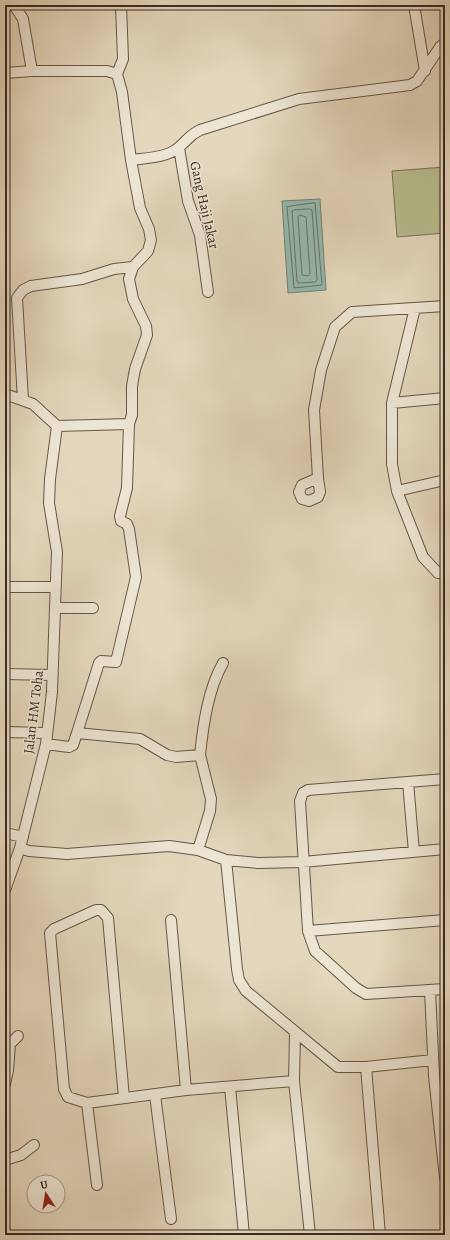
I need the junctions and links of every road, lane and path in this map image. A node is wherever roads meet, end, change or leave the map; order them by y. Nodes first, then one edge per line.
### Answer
1 (14, 5) edge
2 (121, 5) edge
3 (414, 5) edge
4 (445, 43) edge
5 (32, 71) junction
6 (425, 71) junction
7 (5, 73) edge
8 (117, 74) junction
9 (179, 148) junction
10 (131, 160) junction
11 (133, 267) junction
12 (208, 292) dead end
13 (445, 306) edge
14 (415, 308) junction
15 (5, 394) edge
16 (445, 398) edge
17 (23, 400) junction
18 (392, 404) junction
19 (129, 424) junction
20 (57, 426) junction
21 (318, 478) dead end
22 (445, 480) edge
23 (397, 491) junction
24 (445, 573) edge
25 (5, 587) edge
26 (55, 587) junction
27 (55, 608) junction
28 (92, 608) dead end
29 (223, 663) dead end
30 (5, 674) edge
31 (52, 675) junction
32 (5, 732) edge
33 (46, 733) junction
34 (77, 733) junction
35 (46, 744) junction
36 (200, 755) junction
37 (445, 779) edge
38 (408, 782) junction
39 (5, 833) edge
40 (23, 836) junction
41 (20, 848) junction
42 (445, 849) edge
43 (198, 850) junction
44 (414, 852) junction
45 (226, 860) junction
46 (303, 862) junction
47 (8, 875) edge
48 (5, 890) edge
49 (171, 920) dead end
50 (445, 920) edge
51 (308, 931) junction
52 (445, 989) edge
53 (430, 990) junction
54 (294, 1033) junction
55 (18, 1036) dead end
56 (433, 1060) junction
57 (366, 1067) junction
58 (294, 1081) junction
59 (5, 1084) edge
60 (230, 1087) junction
61 (186, 1090) junction
62 (155, 1095) junction
63 (124, 1098) junction
64 (87, 1103) junction
65 (34, 1145) dead end
66 (5, 1160) edge
67 (445, 1178) edge
68 (97, 1185) dead end
69 (171, 1219) dead end
70 (244, 1235) edge
71 (310, 1235) edge
72 (380, 1235) edge

1 - 5 street
2 - 8 street
3 - 6 street
4 - 6 street
5 - 7 street
5 - 8 street
6 - 9 street
8 - 10 street
9 - 10 street
9 - 12 street, Gang Haji Jakar
10 - 11 street
11 - 17 street
11 - 19 street
13 - 14 street
14 - 18 street
14 - 21 street
15 - 17 street
16 - 18 street
17 - 20 street
18 - 23 street
19 - 20 street
19 - 34 street
20 - 26 street, Jalan HM Toha
22 - 23 street
23 - 24 street
25 - 26 street
26 - 27 street, Jalan HM Toha
27 - 28 street
27 - 31 street, Jalan HM Toha
29 - 36 street
30 - 31 street
31 - 33 street, Jalan HM Toha
32 - 33 street
33 - 35 street, Jalan HM Toha
34 - 35 street
34 - 36 street
35 - 40 street, Jalan HM Toha
36 - 43 street
37 - 38 street
38 - 44 street
38 - 46 street
39 - 40 street
40 - 41 street, Jalan HM Toha
41 - 43 street
41 - 47 street, Jalan HM Toha
42 - 44 street
43 - 45 street
44 - 46 street
45 - 46 street
45 - 54 street
46 - 51 street
47 - 48 street, Jalan HM Toha
49 - 61 street
50 - 51 street
51 - 53 street
52 - 53 street
53 - 56 street
54 - 57 street
54 - 58 street
55 - 59 street
56 - 57 street
56 - 67 street
57 - 72 street
58 - 60 street
58 - 71 street
60 - 61 street
60 - 70 street
61 - 62 street
62 - 63 street
62 - 69 street
63 - 64 street
63 - 64 street
64 - 68 street
65 - 66 street

